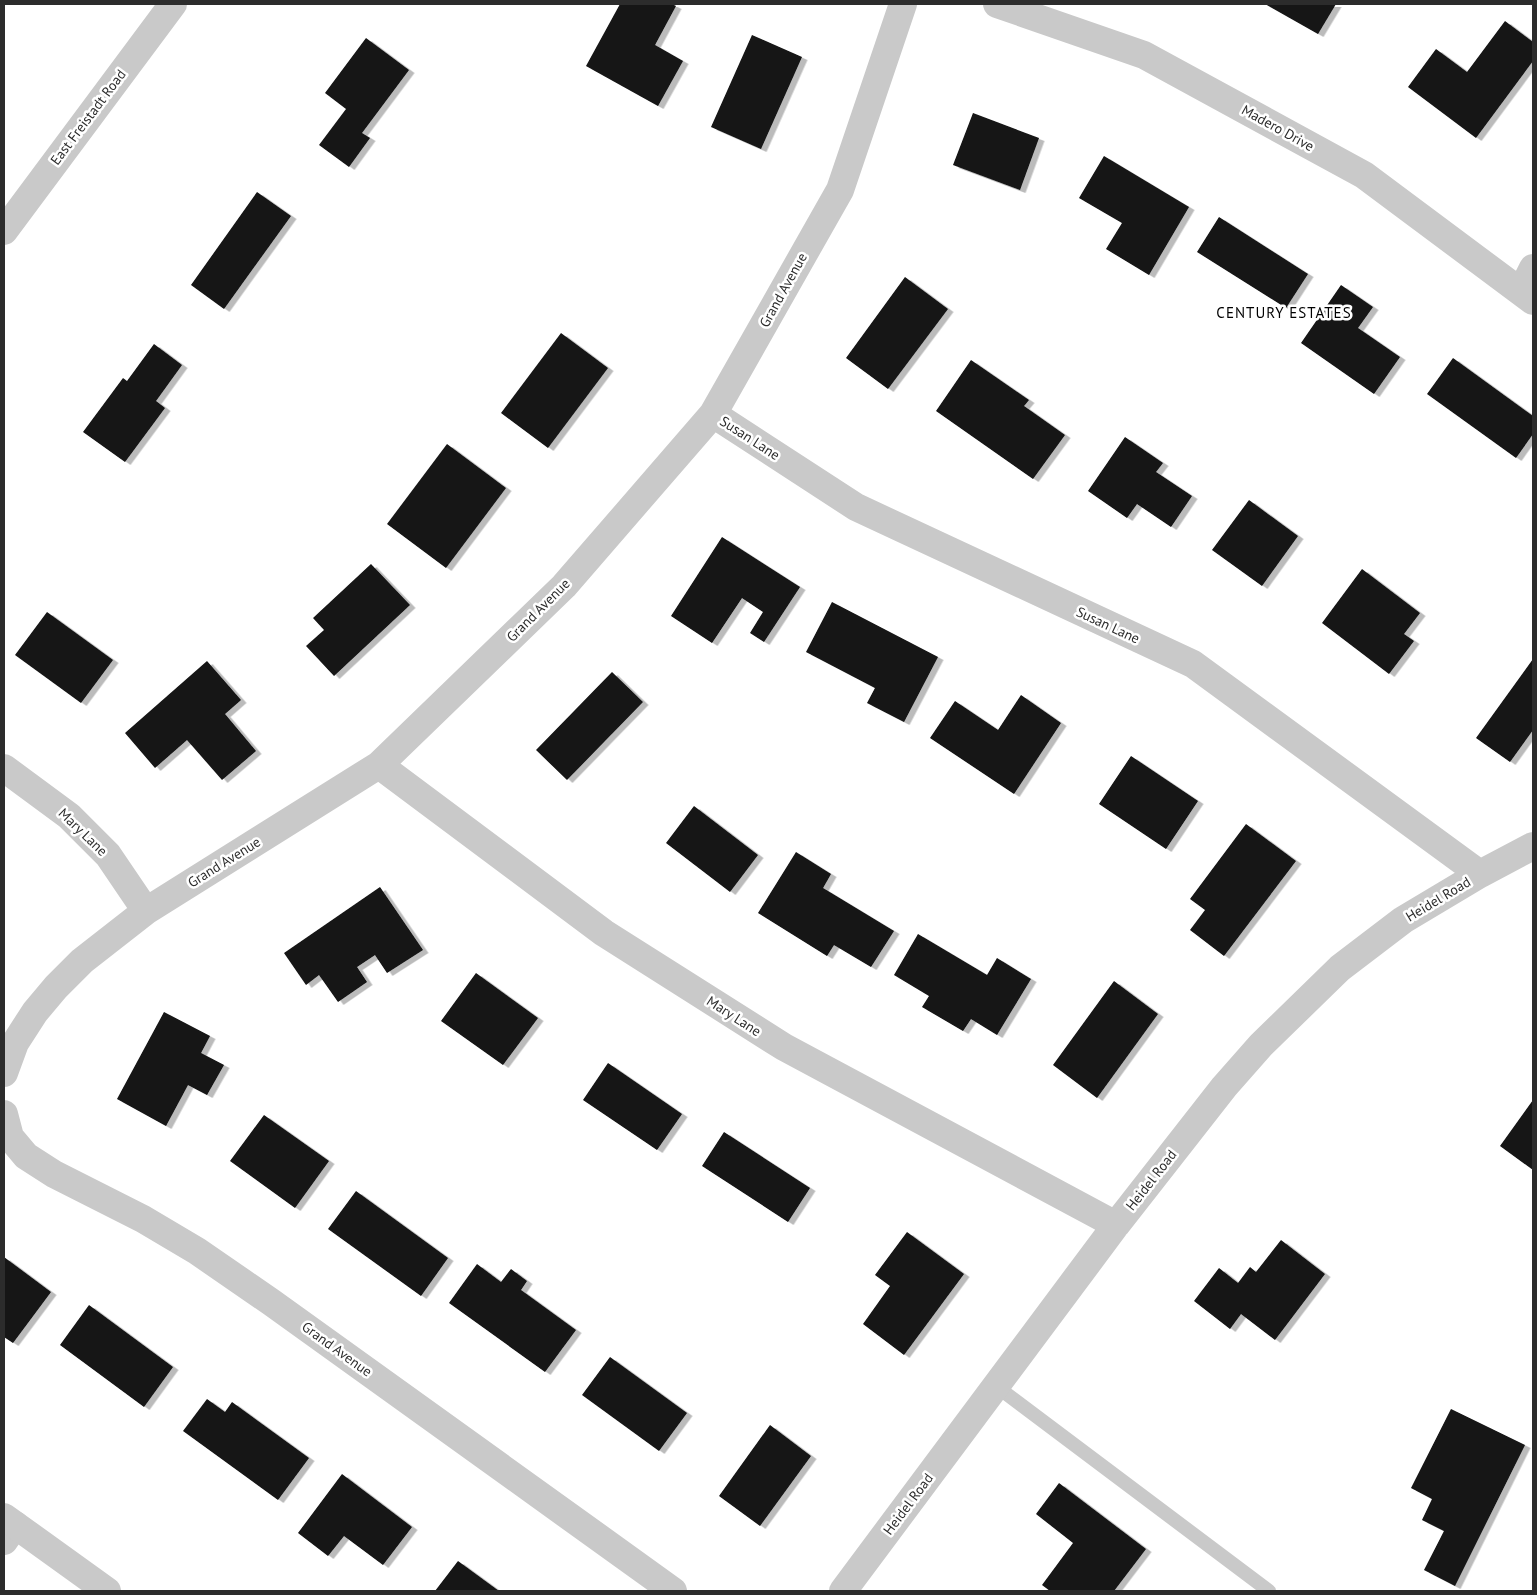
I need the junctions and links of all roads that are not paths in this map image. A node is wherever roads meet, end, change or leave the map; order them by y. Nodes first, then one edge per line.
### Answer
1 (173, 4) edge
2 (903, 4) edge
3 (997, 4) edge
4 (4, 231) edge
5 (1533, 268) edge
6 (1527, 296) edge
7 (713, 414) junction
8 (379, 764) junction
9 (4, 768) edge
10 (1533, 846) edge
11 (1480, 874) junction
12 (146, 911) junction
13 (4, 1073) edge
14 (4, 1114) edge
15 (1116, 1225) junction
16 (996, 1386) junction
17 (7, 1528) edge
18 (107, 1591) edge
19 (673, 1591) edge
20 (843, 1591) edge
21 (1269, 1591) edge

1 - 4 street, East Freistadt Road
2 - 7 street, Grand Avenue
3 - 6 street, Madero Drive
5 - 6 street
7 - 8 street, Grand Avenue
7 - 11 street, Susan Lane
8 - 12 street, Grand Avenue
8 - 15 street, Mary Lane
9 - 12 street, Mary Lane
10 - 11 street, Heidel Road
11 - 15 street, Heidel Road
12 - 13 street, Grand Avenue
14 - 19 street, Grand Avenue
15 - 16 street, Heidel Road
16 - 20 street, Heidel Road
16 - 21 lane
17 - 18 street

